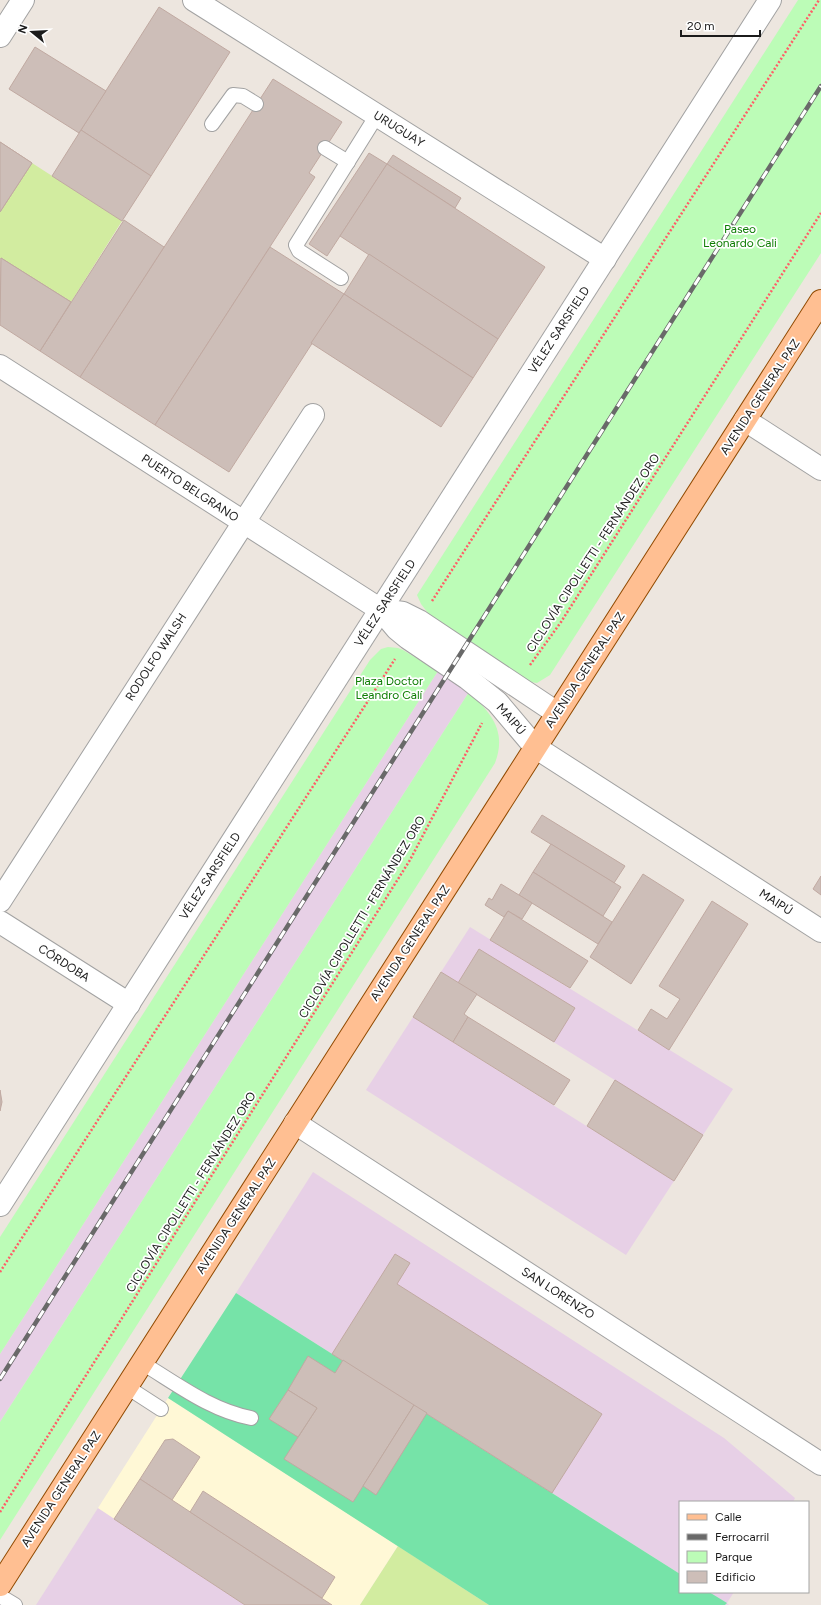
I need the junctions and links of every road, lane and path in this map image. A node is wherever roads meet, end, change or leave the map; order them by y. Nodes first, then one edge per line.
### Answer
1 (23, 0) edge
2 (194, 0) edge
3 (770, 0) edge
4 (819, 0) edge
5 (0, 36) edge
6 (256, 104) dead end
7 (377, 115) junction
8 (212, 124) dead end
9 (325, 148) dead end
10 (348, 162) junction
11 (821, 213) edge
12 (605, 259) junction
13 (341, 278) dead end
14 (821, 302) edge
15 (0, 366) edge
16 (313, 415) dead end
17 (745, 420) junction
18 (821, 469) edge
19 (243, 521) junction
20 (380, 610) junction
21 (413, 630) junction
22 (512, 684) junction
23 (497, 702) junction
24 (557, 713) junction
25 (535, 747) junction
26 (0, 901) edge
27 (0, 922) edge
28 (821, 931) edge
29 (128, 1004) junction
30 (295, 1123) junction
31 (0, 1205) edge
32 (0, 1272) edge
33 (142, 1363) junction
34 (127, 1387) junction
35 (161, 1409) dead end
36 (251, 1418) dead end
37 (821, 1464) edge
38 (0, 1512) edge
39 (0, 1585) edge
40 (0, 1596) edge
41 (15, 1605) edge

1 - 5 street
2 - 7 street, URUGUAY
3 - 12 street, VÉLEZ SARSFIELD
4 - 21 path
6 - 8 lane
7 - 10 lane
7 - 12 street, URUGUAY
9 - 10 lane
10 - 13 lane
11 - 22 path, CICLOVÍA CIPOLLETTI - FERNÁNDEZ ORO
12 - 20 street, VÉLEZ SARSFIELD
14 - 17 main road, AVENIDA GENERAL PAZ
15 - 19 street, PUERTO BELGRANO
16 - 19 street, RODOLFO WALSH
17 - 18 street
17 - 24 main road, AVENIDA GENERAL PAZ
19 - 20 street, PUERTO BELGRANO
19 - 26 street, RODOLFO WALSH
20 - 21 street, MAIPÚ
20 - 29 street, VÉLEZ SARSFIELD
21 - 22 street, MAIPÚ
21 - 23 street, MAIPÚ
21 - 32 path
22 - 24 street, MAIPÚ
23 - 25 street, MAIPÚ
23 - 38 path, CICLOVÍA CIPOLLETTI - FERNÁNDEZ ORO
24 - 25 main road, AVENIDA GENERAL PAZ
25 - 28 street, MAIPÚ
25 - 30 main road, AVENIDA GENERAL PAZ
27 - 29 street, CÓRDOBA
29 - 31 street, VÉLEZ SARSFIELD
30 - 33 main road, AVENIDA GENERAL PAZ
30 - 37 street, SAN LORENZO
33 - 34 main road, AVENIDA GENERAL PAZ
33 - 36 lane
34 - 35 lane
34 - 39 main road, AVENIDA GENERAL PAZ
40 - 41 lane

